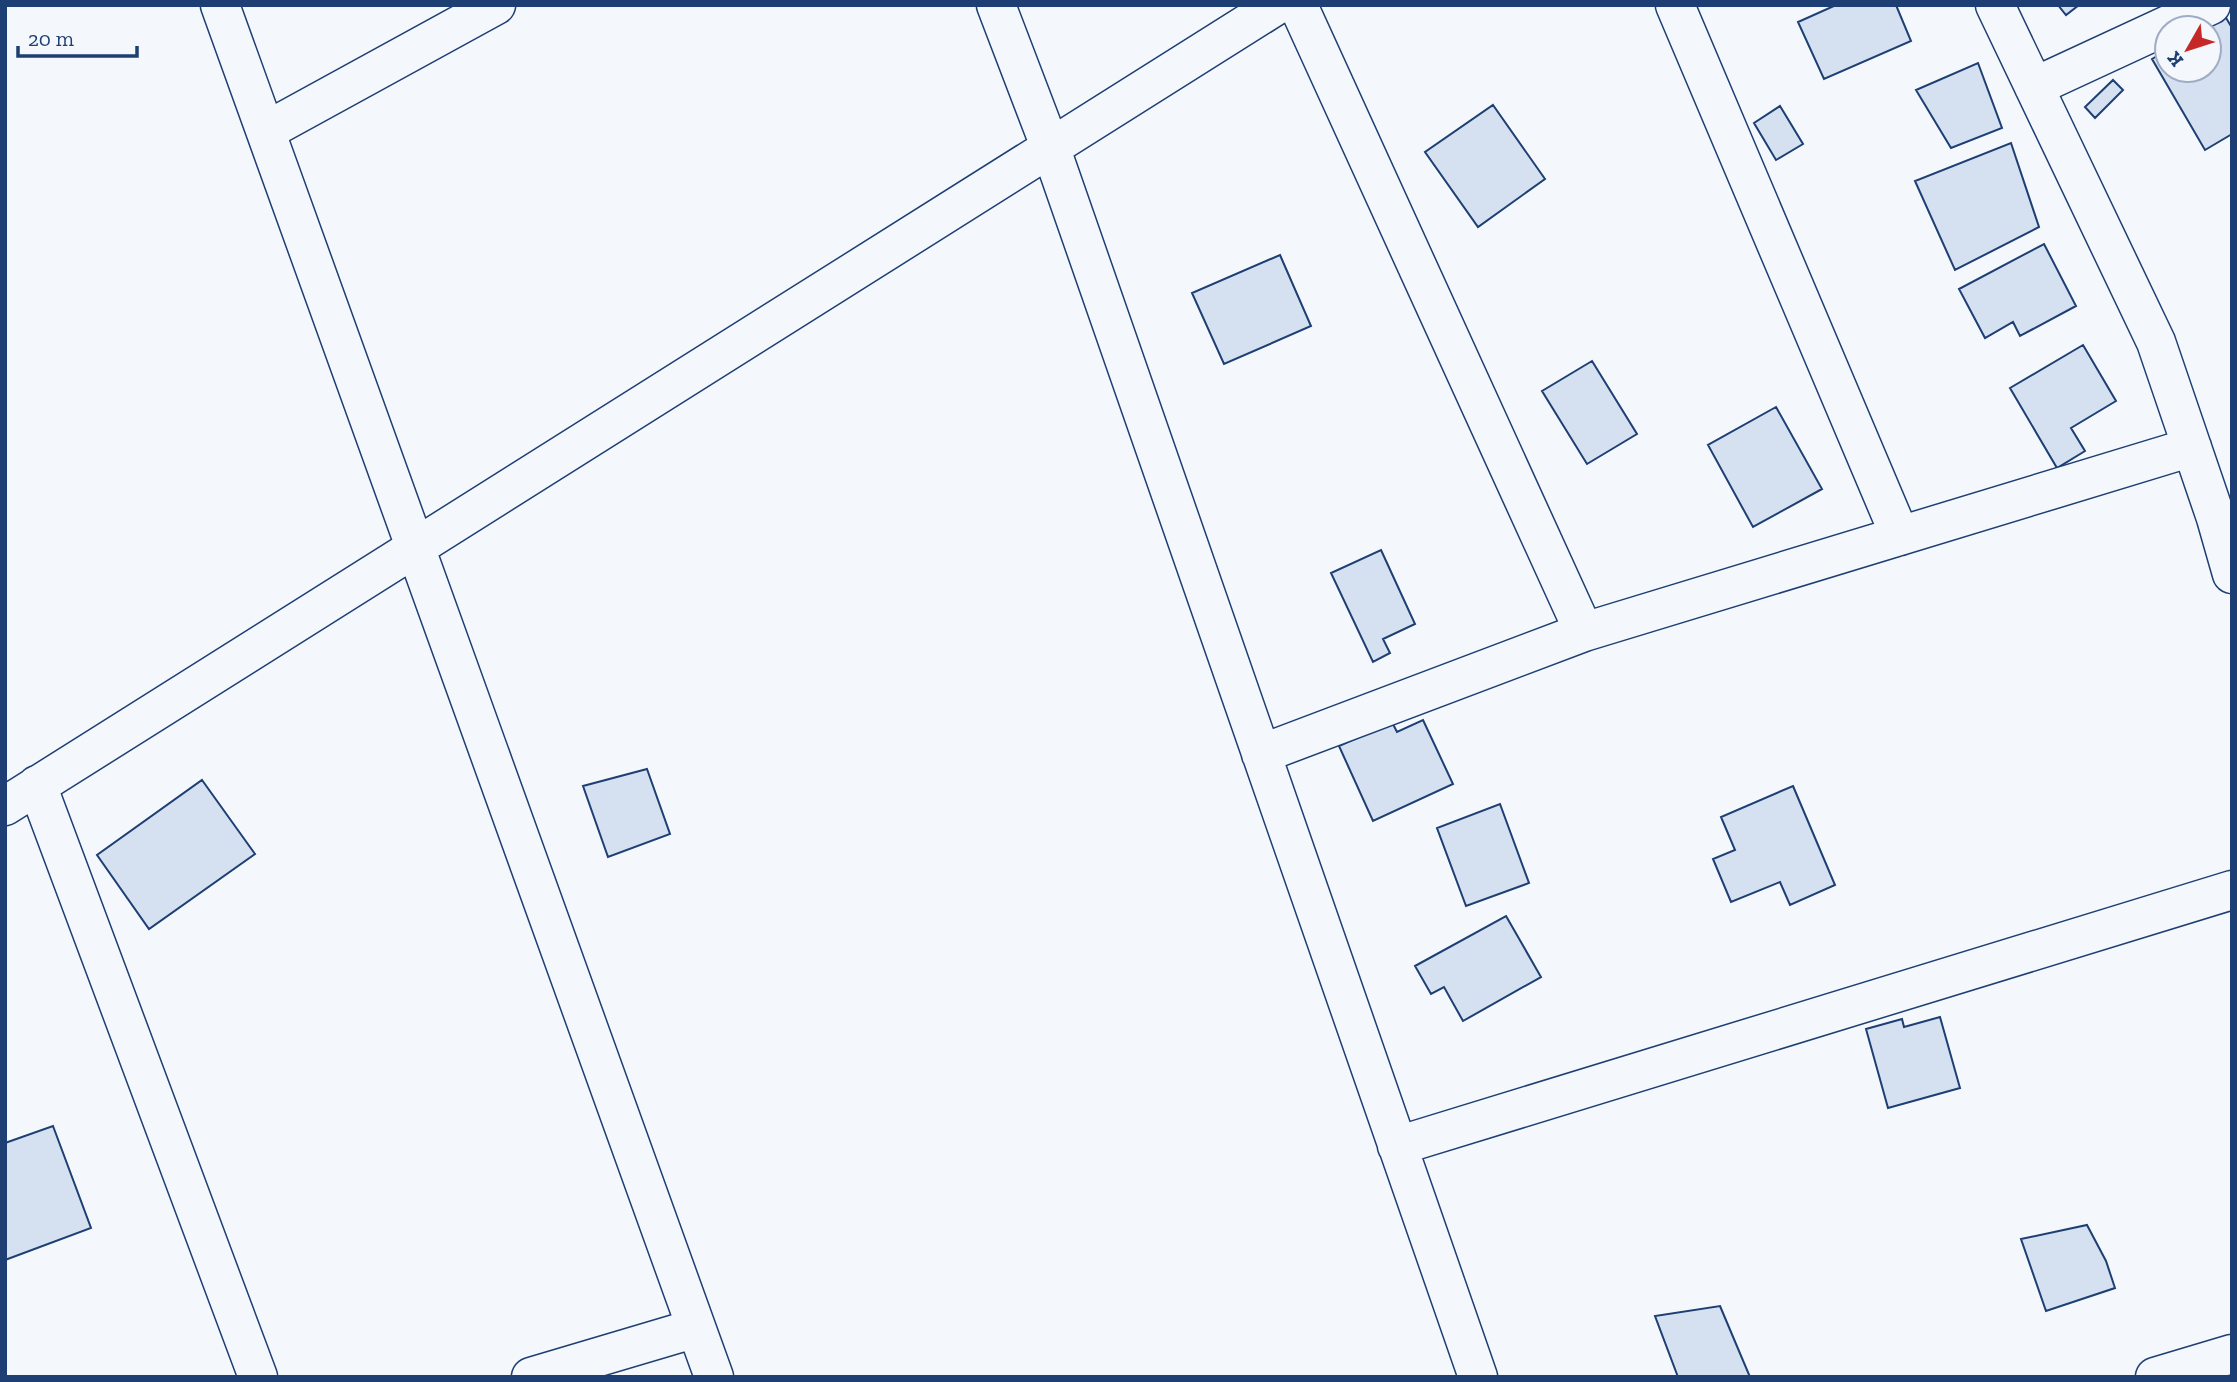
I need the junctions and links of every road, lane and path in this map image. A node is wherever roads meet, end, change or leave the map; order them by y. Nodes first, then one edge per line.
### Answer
1 (220, 5) edge
2 (496, 5) edge
3 (996, 5) edge
4 (1277, 5) edge
5 (1298, 5) edge
6 (1675, 5) edge
7 (1995, 5) edge
8 (2211, 5) edge
9 (2034, 88) junction
10 (266, 131) junction
11 (1051, 149) junction
12 (2192, 447) junction
13 (2218, 478) edge
14 (1900, 536) junction
15 (415, 547) junction
16 (2232, 574) edge
17 (1584, 632) junction
18 (1261, 754) junction
19 (37, 785) junction
20 (5, 806) edge
21 (2232, 890) edge
22 (1397, 1146) junction
23 (696, 1328) junction
24 (2232, 1354) edge
25 (258, 1377) edge
26 (531, 1377) edge
27 (714, 1377) edge
28 (1478, 1377) edge
29 (2155, 1377) edge

1 - 10 street
2 - 10 street
3 - 11 street
4 - 11 street
5 - 17 street
6 - 14 street
7 - 9 street
8 - 9 street
9 - 12 street
10 - 15 street
11 - 15 street
11 - 18 street
12 - 13 street
12 - 14 street
13 - 16 street
14 - 17 street
15 - 19 street
15 - 23 street
17 - 18 street
18 - 22 street
19 - 20 street
19 - 25 street
21 - 22 street
22 - 28 street
23 - 26 street
23 - 27 street
24 - 29 street

